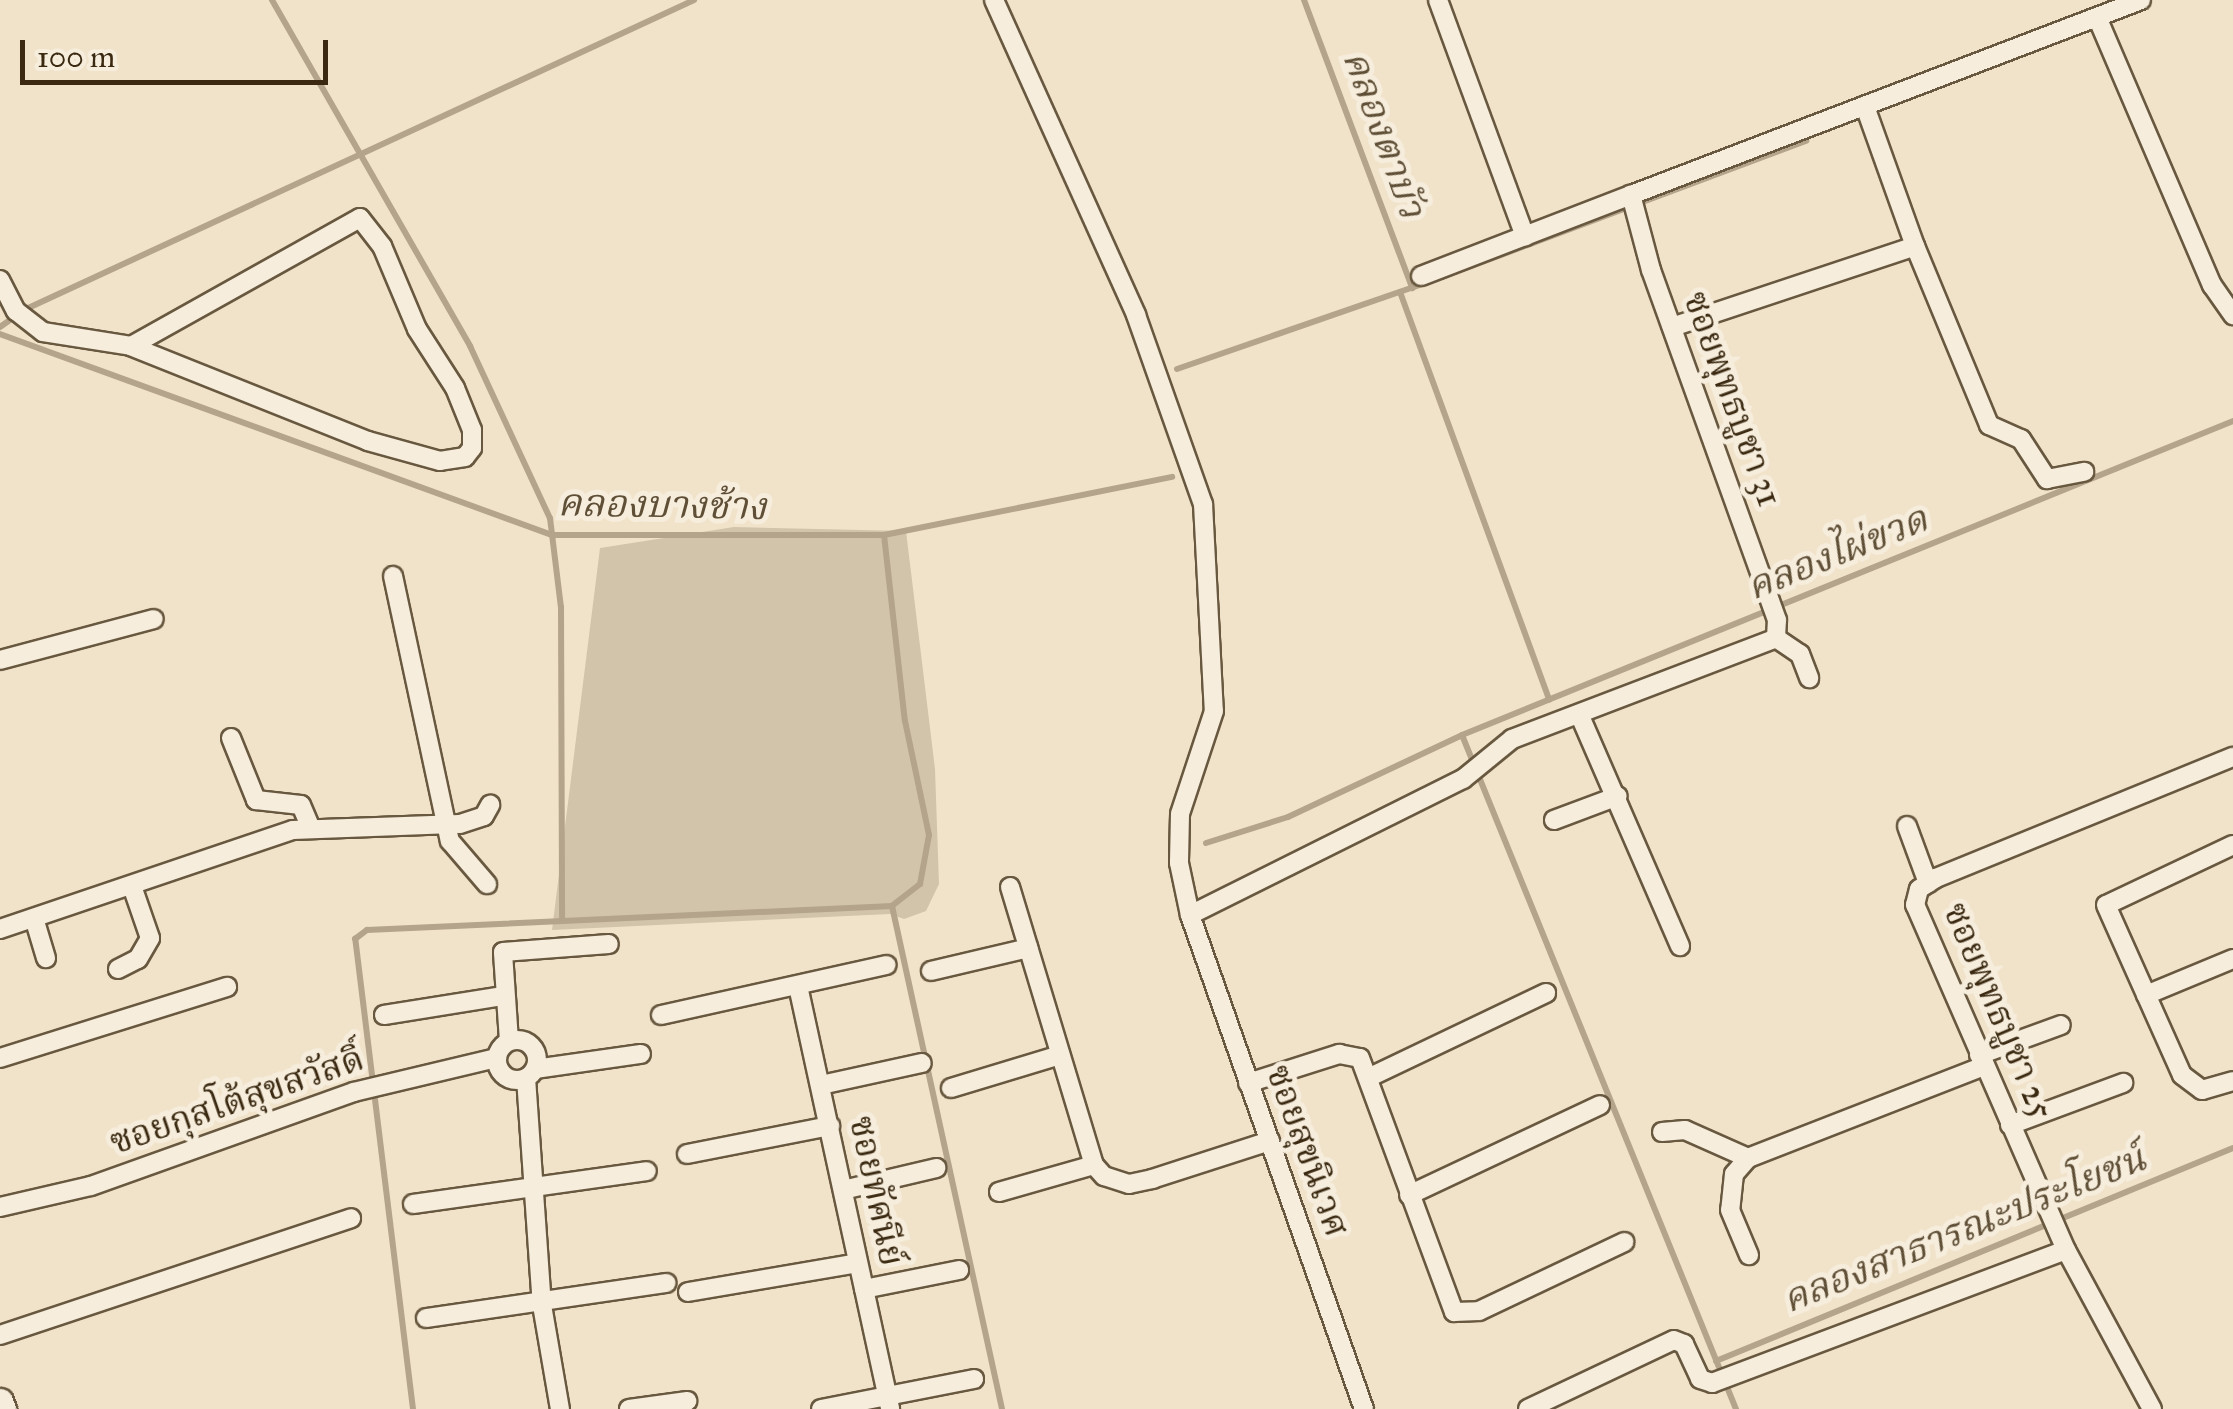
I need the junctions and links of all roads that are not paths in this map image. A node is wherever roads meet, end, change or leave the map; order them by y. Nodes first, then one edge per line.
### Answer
1 (994, 0) edge
2 (1438, 0) edge
3 (2141, 0) edge
4 (2098, 17) junction
5 (1866, 106) junction
6 (1631, 202) junction
7 (1525, 236) junction
8 (1916, 246) junction
9 (1421, 276) dead end
10 (0, 280) edge
11 (2233, 316) edge
12 (1672, 327) junction
13 (131, 346) junction
14 (2084, 472) dead end
15 (392, 576) dead end
16 (154, 619) dead end
17 (1777, 629) junction
18 (0, 660) edge
19 (1809, 678) dead end
20 (1580, 716) junction
21 (230, 738) dead end
22 (2233, 757) edge
23 (1618, 796) junction
24 (490, 804) dead end
25 (1554, 820) dead end
26 (446, 824) junction
27 (1907, 826) dead end
28 (311, 828) junction
29 (2233, 846) edge
30 (1928, 883) junction
31 (487, 884) dead end
32 (132, 886) junction
33 (1010, 887) dead end
34 (1190, 915) junction
35 (34, 918) junction
36 (0, 929) edge
37 (610, 944) dead end
38 (1680, 946) dead end
39 (1028, 948) junction
40 (46, 958) dead end
41 (2233, 959) edge
42 (886, 965) dead end
43 (118, 969) dead end
44 (930, 971) dead end
45 (798, 986) junction
46 (226, 987) dead end
47 (1546, 993) dead end
48 (2146, 995) junction
49 (502, 996) junction
50 (384, 1015) dead end
51 (661, 1015) dead end
52 (2060, 1025) dead end
53 (510, 1040) junction
54 (641, 1054) dead end
55 (1060, 1055) junction
56 (0, 1058) edge
57 (496, 1058) junction
58 (1981, 1060) junction
59 (922, 1063) dead end
60 (531, 1074) junction
61 (1372, 1076) junction
62 (2233, 1081) edge
63 (1248, 1083) junction
64 (2122, 1083) dead end
65 (822, 1085) junction
66 (952, 1088) dead end
67 (1600, 1106) dead end
68 (2010, 1124) junction
69 (830, 1126) junction
70 (1662, 1132) dead end
71 (1270, 1141) junction
72 (687, 1154) dead end
73 (1748, 1158) junction
74 (1094, 1165) junction
75 (936, 1168) dead end
76 (648, 1171) dead end
77 (531, 1186) junction
78 (843, 1190) junction
79 (1000, 1192) dead end
80 (1410, 1194) junction
81 (413, 1204) dead end
82 (0, 1207) edge
83 (351, 1218) dead end
84 (1624, 1242) dead end
85 (2066, 1250) junction
86 (1749, 1255) dead end
87 (858, 1263) junction
88 (959, 1270) dead end
89 (666, 1284) dead end
90 (864, 1289) junction
91 (688, 1292) dead end
92 (542, 1305) junction
93 (426, 1318) dead end
94 (0, 1336) edge
95 (974, 1379) dead end
96 (687, 1400) dead end
97 (0, 1401) edge
98 (889, 1402) edge
99 (3, 1409) edge
100 (560, 1409) edge
101 (629, 1409) edge
102 (821, 1409) edge
103 (1364, 1409) edge
104 (1528, 1409) edge
105 (2152, 1409) edge

1 - 34 street, ซอยสุขนิเวศ
2 - 7 street
3 - 4 street
4 - 5 street
4 - 11 street
5 - 6 street
5 - 8 street
6 - 7 street
6 - 12 street, ซอยพุทธบูชา 31
7 - 9 street
8 - 12 street
8 - 14 street
10 - 13 street
12 - 17 street, ซอยพุทธบูชา 31
13 - 13 street
15 - 26 street
16 - 18 street
17 - 19 street
17 - 20 street
20 - 23 street
20 - 34 street
21 - 28 street
22 - 30 street, ซอยพุทธบูชา 25
23 - 25 street
23 - 38 street
24 - 26 street
26 - 28 street
26 - 31 street
27 - 30 street
28 - 32 street
29 - 48 street
30 - 58 street, ซอยพุทธบูชา 25
32 - 35 street
32 - 43 street
33 - 39 street
34 - 63 street, ซอยสุขนิเวศ
35 - 36 street
35 - 40 street
37 - 49 street
39 - 44 street
39 - 55 street
41 - 48 street
42 - 45 street
45 - 51 street
45 - 65 street, ซอยทัศนีย์
46 - 56 street
47 - 61 street
48 - 62 street
49 - 50 street
49 - 53 street
52 - 58 street
53 - 57 street
53 - 60 street
54 - 60 street
55 - 66 street
55 - 74 street
57 - 60 street
57 - 82 street, ซอยกุสโต้สุขสวัสดิ์
58 - 68 street, ซอยพุทธบูชา 25
58 - 73 street
59 - 65 street
60 - 77 street
61 - 63 street
61 - 80 street
63 - 71 street, ซอยสุขนิเวศ
64 - 68 street
65 - 69 street, ซอยทัศนีย์
67 - 80 street
68 - 85 street, ซอยพุทธบูชา 25
69 - 72 street
69 - 78 street, ซอยทัศนีย์
70 - 73 street
71 - 74 street
71 - 103 street, ซอยสุขนิเวศ
73 - 86 street
74 - 79 street
75 - 78 street
76 - 77 street
77 - 81 street
77 - 92 street
78 - 87 street, ซอยทัศนีย์
80 - 84 street
83 - 94 street
85 - 104 street
85 - 105 street, ซอยพุทธบูชา 25
87 - 90 street, ซอยทัศนีย์
87 - 91 street
88 - 90 street
89 - 92 street
90 - 98 street, ซอยทัศนีย์
92 - 93 street
92 - 100 street
95 - 98 street
96 - 101 street
97 - 99 street
98 - 102 street

